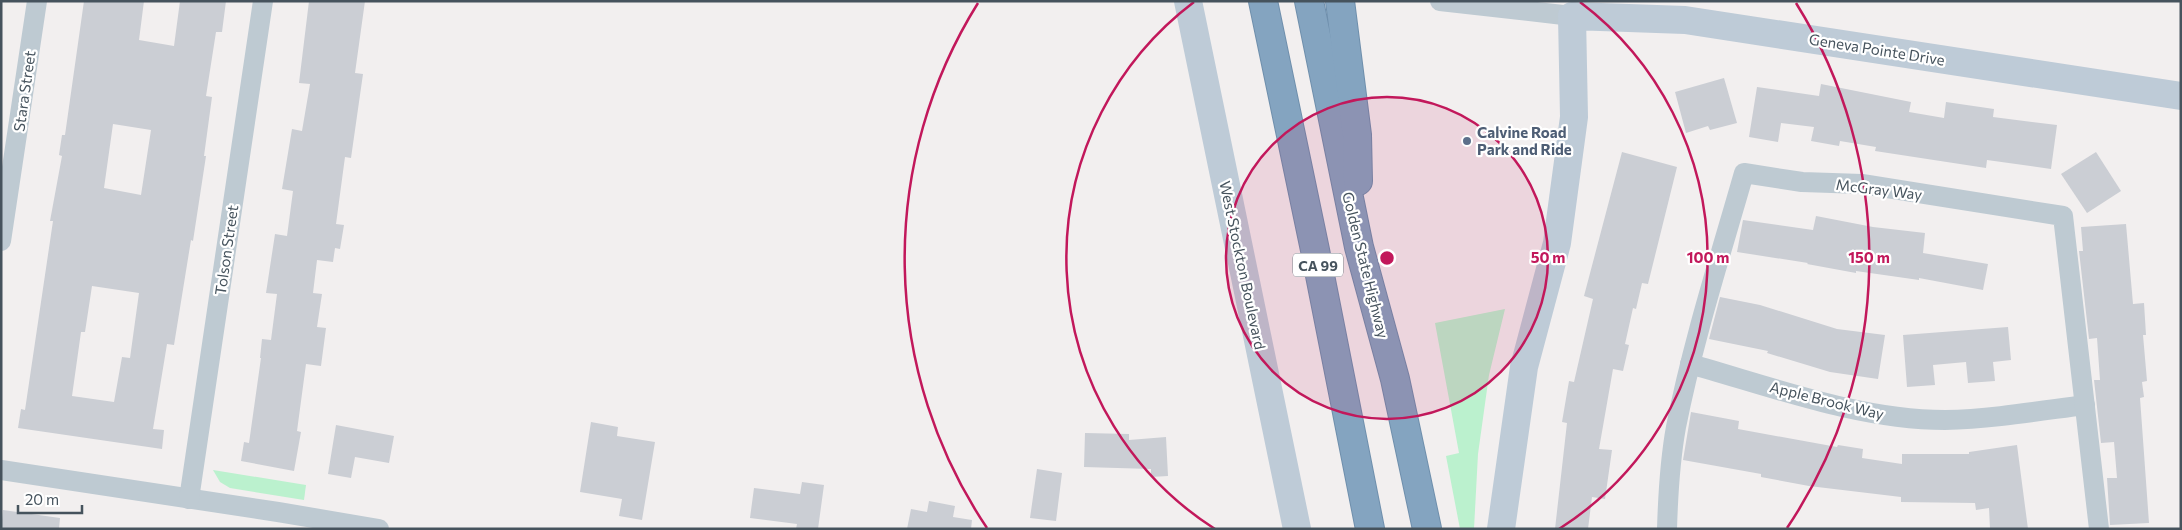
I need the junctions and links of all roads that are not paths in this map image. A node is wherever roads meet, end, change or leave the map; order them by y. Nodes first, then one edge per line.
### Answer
1 (37, 1) edge
2 (263, 1) edge
3 (1188, 1) edge
4 (1263, 1) edge
5 (1309, 1) edge
6 (1340, 1) edge
7 (1440, 1) edge
8 (1572, 16) junction
9 (2181, 96) edge
10 (1, 241) edge
11 (1359, 248) junction
12 (1690, 364) junction
13 (2085, 405) junction
14 (1, 470) edge
15 (189, 498) junction
16 (379, 529) edge
17 (1297, 529) edge
18 (1370, 529) edge
19 (1427, 529) edge
20 (1500, 529) edge
21 (1667, 529) edge
22 (2099, 529) edge

1 - 10 street, Stara Street
2 - 15 street, Tolson Street
3 - 17 street, West Stockton Boulevard
4 - 18 highway, CA 99
5 - 11 highway, Golden State Highway / CA 99
6 - 11 highway
7 - 8 street
8 - 9 street, Geneva Pointe Drive
8 - 20 street
11 - 19 highway, Golden State Highway / CA 99
12 - 13 street, Apple Brook Way
12 - 13 street, McGray Way
12 - 21 street, McGray Way
13 - 22 street, McGray Way
14 - 15 street
15 - 16 street

